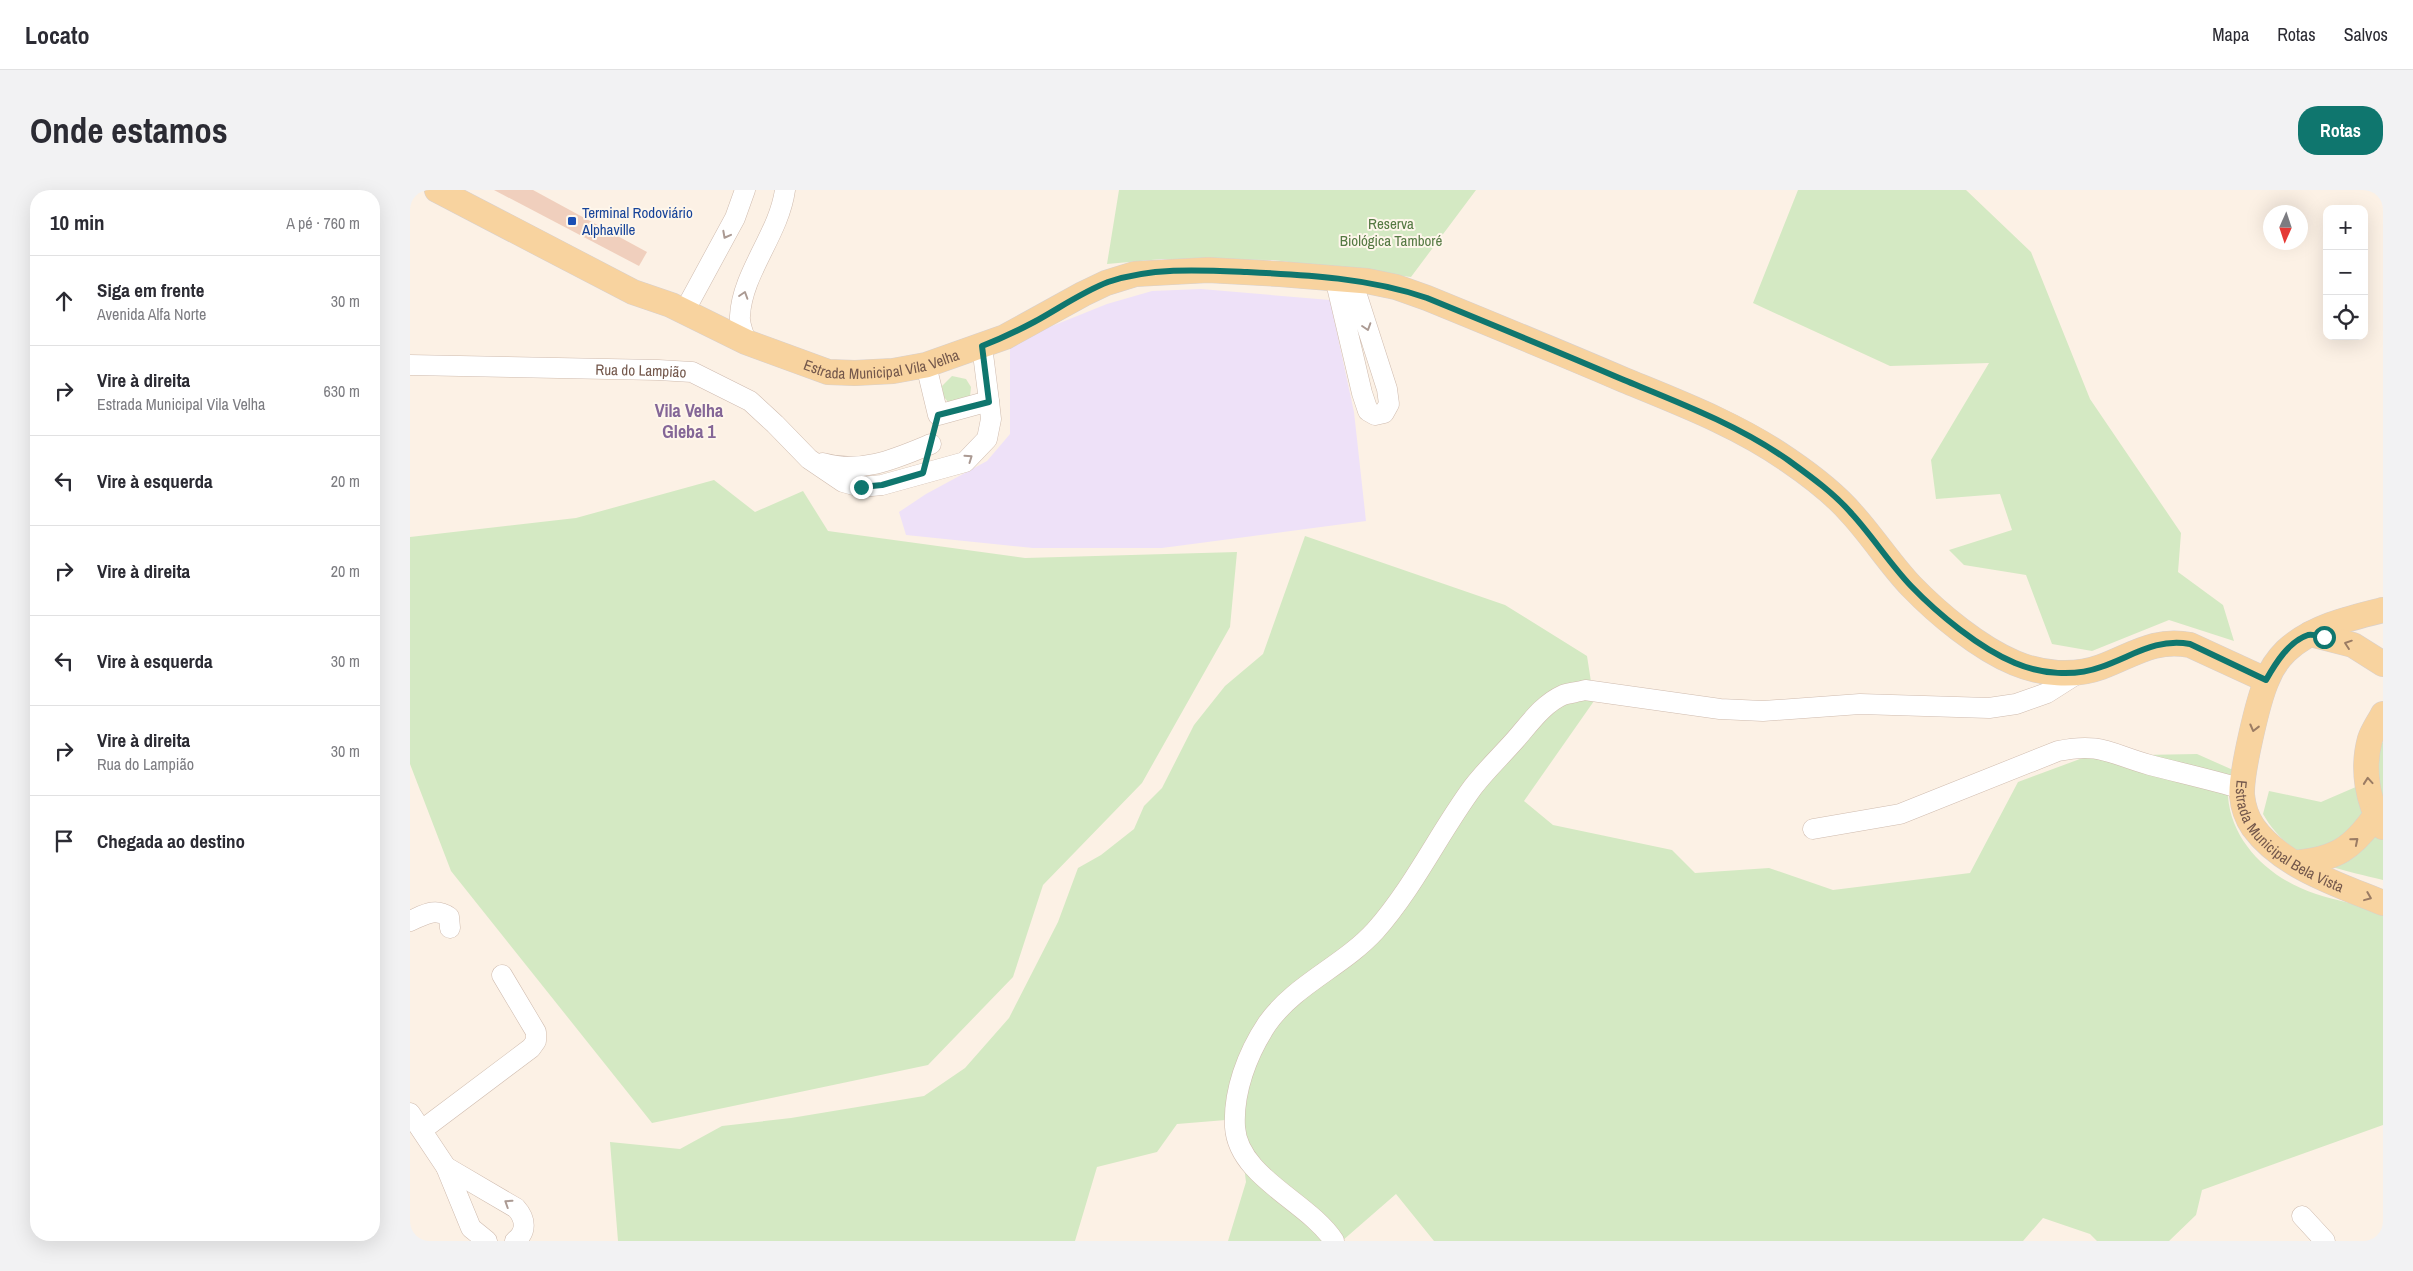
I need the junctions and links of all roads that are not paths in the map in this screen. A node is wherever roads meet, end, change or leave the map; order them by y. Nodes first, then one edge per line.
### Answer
1 (437, 190) edge
2 (745, 190) edge
3 (786, 190) edge
4 (1343, 279) junction
5 (684, 312) junction
6 (746, 342) junction
7 (982, 346) junction
8 (410, 365) edge
9 (926, 365) junction
10 (989, 402) junction
11 (938, 415) junction
12 (931, 444) junction
13 (809, 459) junction
14 (923, 473) junction
15 (2383, 610) edge
16 (2310, 634) junction
17 (2383, 664) edge
18 (2080, 672) junction
19 (2266, 680) junction
20 (2383, 714) edge
21 (2243, 789) junction
22 (2379, 821) edge
23 (1813, 829) dead end
24 (2295, 863) junction
25 (2383, 903) edge
26 (410, 921) edge
27 (450, 928) dead end
28 (502, 975) dead end
29 (410, 1113) edge
30 (422, 1130) junction
31 (446, 1167) junction
32 (2302, 1216) dead end
33 (487, 1241) edge
34 (515, 1241) edge
35 (1334, 1241) edge
36 (2325, 1241) edge

1 - 5 main road, Estrada Municipal Vila Velha
2 -> 5 street
6 -> 3 street
4 -> 4 street
4 - 7 main road, Estrada Municipal Vila Velha
4 - 18 main road, Estrada Municipal Vila Velha
5 - 6 main road, Estrada Municipal Vila Velha
6 - 9 main road, Estrada Municipal Vila Velha
7 - 9 main road, Estrada Municipal Vila Velha
7 - 10 street, Rua do Lampião
8 - 13 street, Rua do Lampião
9 - 11 street
10 - 11 street
14 -> 10 street, Rua do Lampião
11 - 12 street
12 - 13 street
12 - 14 street
13 - 14 street, Rua do Lampião
15 - 16 main road
17 -> 16 main road
16 - 19 main road
18 - 19 main road, Estrada Municipal Vila Velha
18 - 35 street
19 -> 21 main road, Estrada Municipal Bela Vista
22 -> 20 main road
21 - 23 street
21 - 24 main road, Estrada Municipal Bela Vista
24 -> 22 main road
24 -> 25 main road, Estrada Municipal Bela Vista
26 - 27 street
28 - 30 street
29 - 30 street
30 - 31 street
31 - 33 street
34 -> 31 street
32 - 36 street

